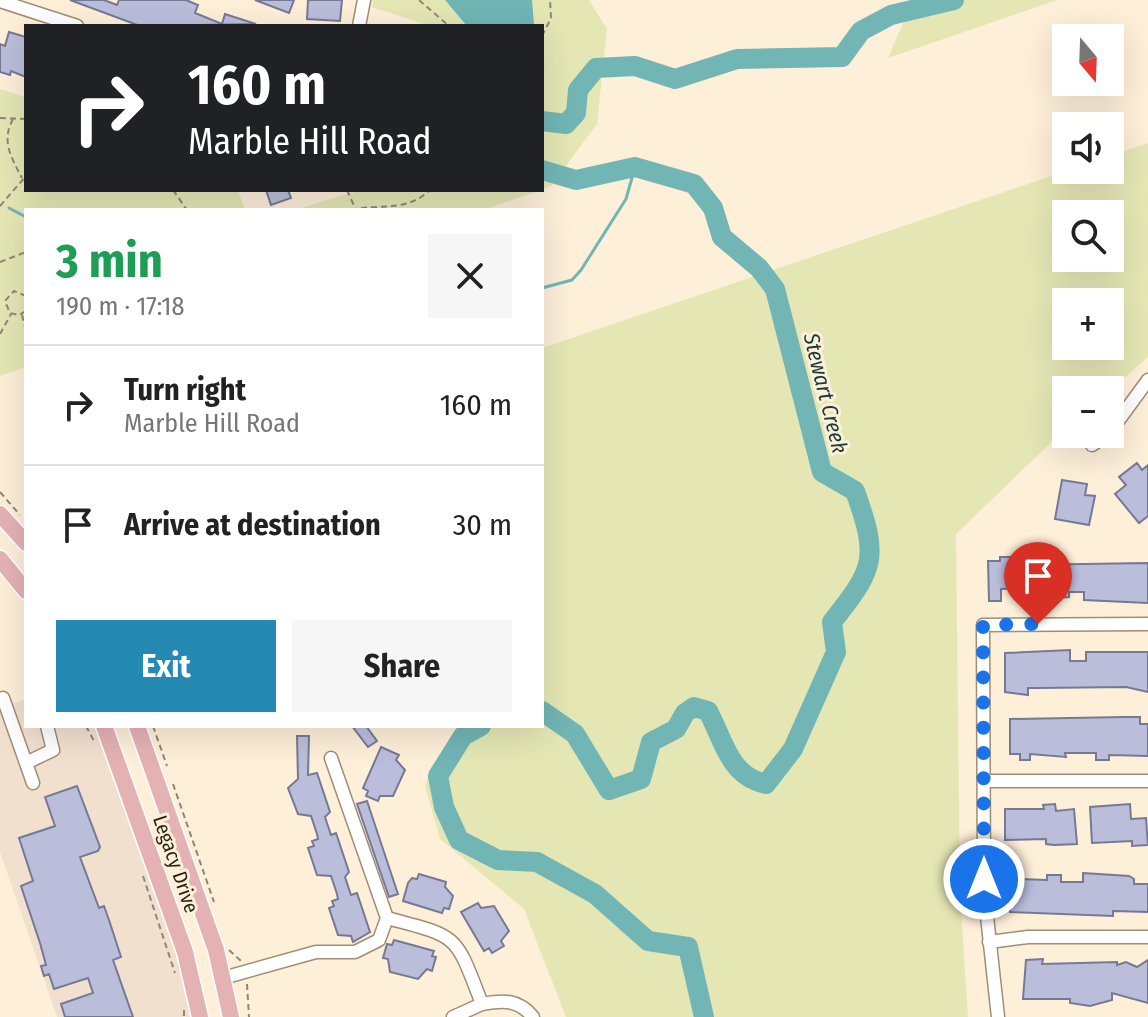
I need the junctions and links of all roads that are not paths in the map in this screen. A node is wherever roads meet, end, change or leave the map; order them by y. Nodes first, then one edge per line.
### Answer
1 (364, 0) edge
2 (0, 1) edge
3 (71, 24) edge
4 (359, 24) edge
5 (1148, 380) edge
6 (1124, 413) edge
7 (0, 514) edge
8 (24, 541) edge
9 (0, 559) edge
10 (24, 589) edge
11 (1148, 624) edge
12 (3, 698) dead end
13 (48, 728) edge
14 (105, 728) edge
15 (140, 734) edge
16 (116, 753) junction
17 (331, 758) dead end
18 (26, 763) junction
19 (984, 781) junction
20 (1148, 781) edge
21 (33, 783) dead end
22 (387, 918) junction
23 (1148, 937) edge
24 (989, 942) junction
25 (223, 978) junction
26 (194, 985) junction
27 (482, 1004) junction
28 (461, 1016) edge
29 (200, 1017) edge
30 (231, 1017) edge
31 (533, 1017) edge
32 (998, 1017) edge

1 - 4 street
2 - 3 street
5 - 6 street
7 - 8 main road
9 - 10 main road
11 - 19 street
12 - 18 street
13 - 18 street
14 - 16 main road, Legacy Drive
15 - 16 main road
15 - 25 main road, Legacy Drive
16 - 26 main road, Legacy Drive
17 - 22 street
18 - 21 street
19 - 20 street
19 - 24 street
22 - 25 street
22 - 27 street
23 - 24 street
24 - 32 street
25 - 26 main road
25 - 30 main road, Legacy Drive
26 - 29 main road, Legacy Drive
27 - 28 street
27 - 31 street

